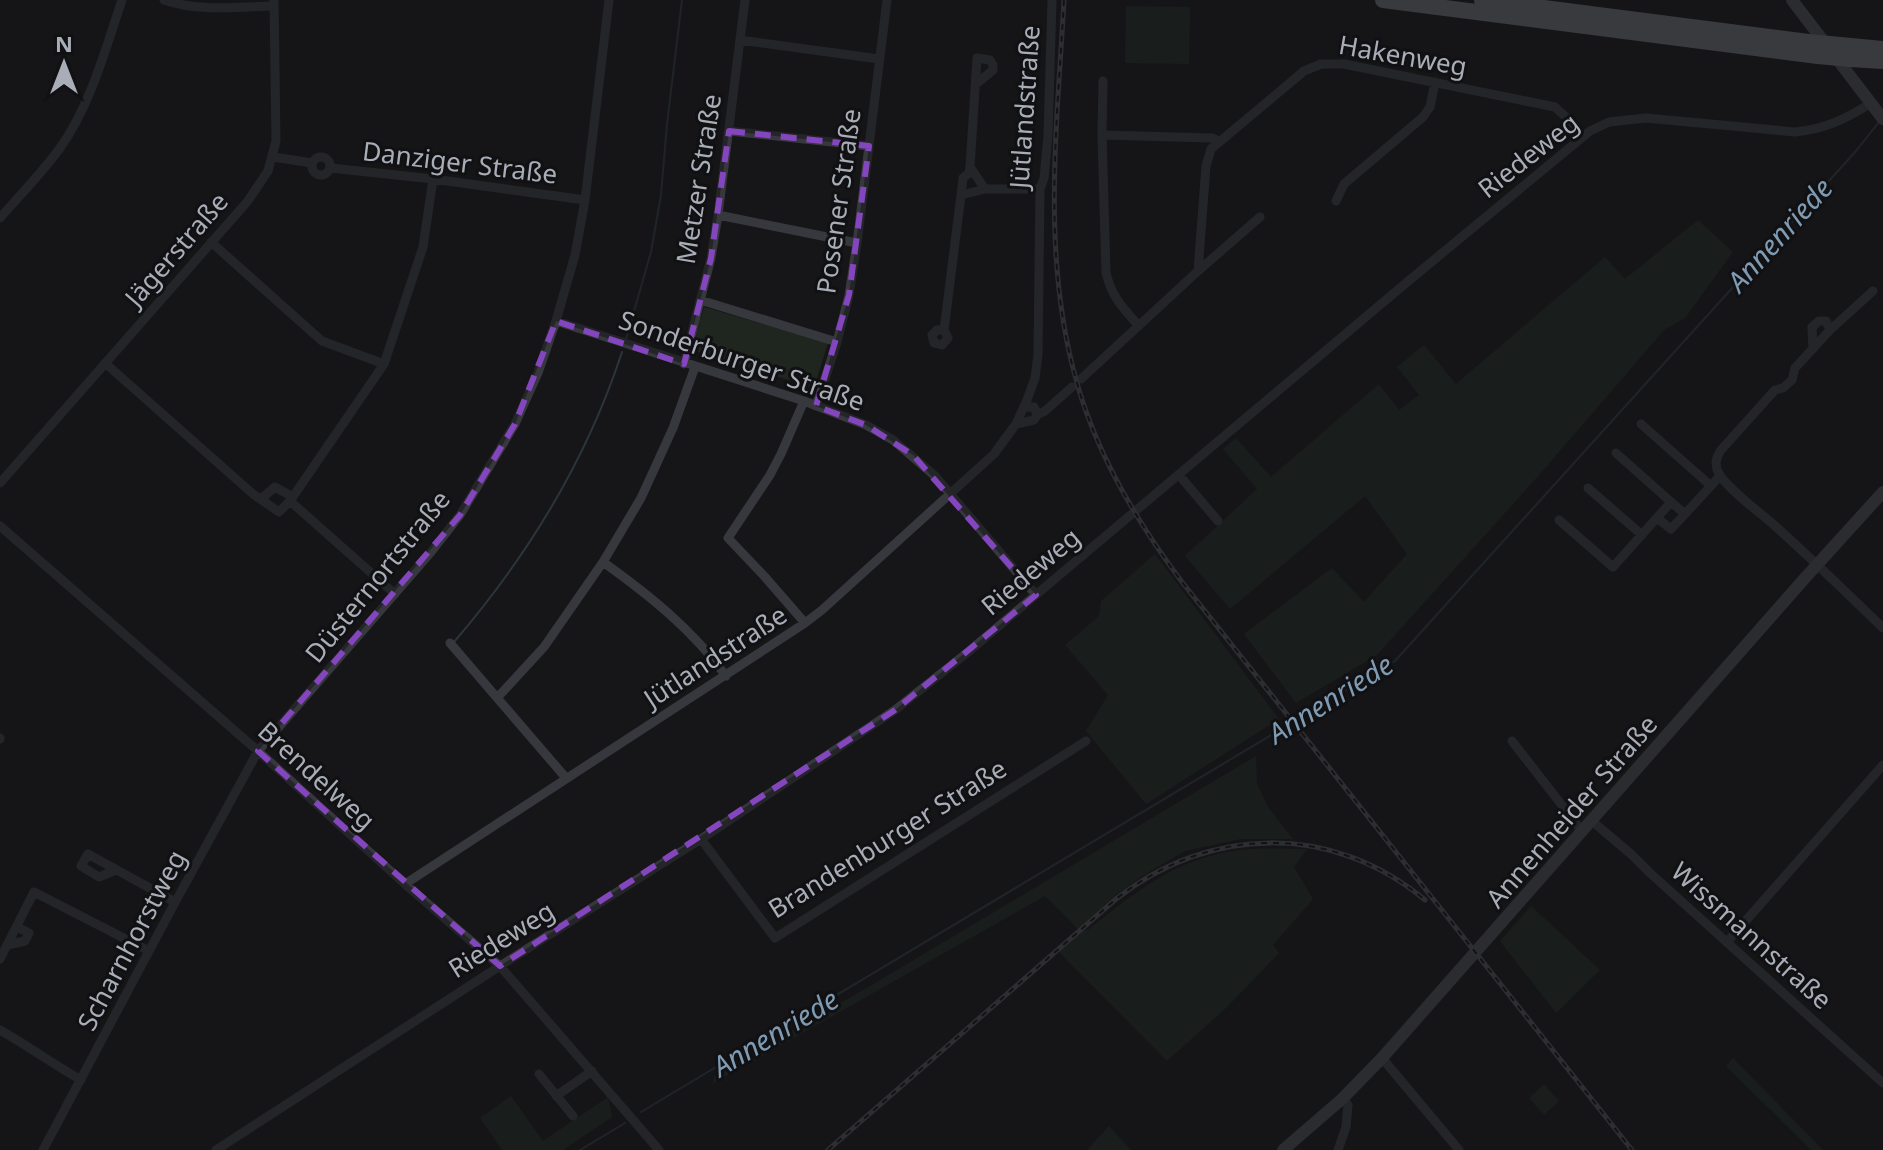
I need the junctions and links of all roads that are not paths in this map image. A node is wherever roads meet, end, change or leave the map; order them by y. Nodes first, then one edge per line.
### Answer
1 (122, 0) edge
2 (164, 0) edge
3 (609, 0) edge
4 (745, 0) edge
5 (887, 0) edge
6 (1052, 0) edge
7 (1383, 0) edge
8 (1482, 0) edge
9 (1792, 0) edge
10 (274, 3) edge
11 (740, 40) junction
12 (1813, 49) junction
13 (1883, 49) edge
14 (1845, 52) junction
15 (879, 59) junction
16 (1883, 61) edge
17 (1103, 81) dead end
18 (1435, 82) junction
19 (975, 85) dead end
20 (1871, 103) junction
21 (1883, 119) edge
22 (729, 131) junction
23 (1102, 135) junction
24 (1581, 137) junction
25 (1219, 141) junction
26 (869, 146) junction
27 (273, 157) junction
28 (970, 167) junction
29 (433, 179) junction
30 (985, 189) junction
31 (1040, 189) junction
32 (961, 195) junction
33 (585, 200) junction
34 (1336, 201) dead end
35 (718, 215) junction
36 (1260, 217) dead end
37 (0, 218) edge
38 (211, 242) junction
39 (857, 243) junction
40 (1198, 271) junction
41 (1873, 291) dead end
42 (700, 300) junction
43 (556, 321) junction
44 (1138, 325) junction
45 (944, 330) dead end
46 (1830, 330) junction
47 (837, 342) junction
48 (1813, 349) junction
49 (105, 363) junction
50 (384, 364) junction
51 (684, 364) junction
52 (695, 367) junction
53 (1081, 379) dead end
54 (1072, 387) dead end
55 (804, 401) junction
56 (816, 406) junction
57 (1024, 407) junction
58 (1037, 415) junction
59 (1016, 424) junction
60 (1641, 424) dead end
61 (1616, 453) dead end
62 (1179, 475) junction
63 (1720, 476) junction
64 (0, 483) edge
65 (1710, 485) junction
66 (1588, 488) dead end
67 (1883, 492) edge
68 (950, 493) junction
69 (261, 499) junction
70 (292, 499) junction
71 (1671, 502) junction
72 (1685, 514) junction
73 (1657, 518) junction
74 (1559, 520) dead end
75 (1218, 521) dead end
76 (0, 526) edge
77 (1642, 535) junction
78 (603, 562) junction
79 (1817, 564) junction
80 (395, 594) junction
81 (1036, 595) junction
82 (805, 623) junction
83 (1883, 628) edge
84 (450, 643) dead end
85 (726, 676) junction
86 (498, 697) junction
87 (1086, 741) dead end
88 (1512, 741) dead end
89 (258, 751) junction
90 (1883, 765) edge
91 (566, 778) junction
92 (1592, 821) junction
93 (1582, 831) junction
94 (701, 839) junction
95 (116, 870) dead end
96 (405, 884) junction
97 (175, 902) junction
98 (1727, 942) junction
99 (149, 951) junction
100 (0, 959) edge
101 (500, 966) junction
102 (0, 1030) edge
103 (1382, 1058) junction
104 (592, 1071) junction
105 (539, 1074) dead end
106 (1881, 1076) edge
107 (81, 1080) junction
108 (556, 1096) junction
109 (1342, 1099) junction
110 (573, 1116) dead end
111 (43, 1150) edge
112 (216, 1150) edge
113 (659, 1150) edge
114 (1283, 1150) edge
115 (1338, 1150) edge
116 (1459, 1150) edge

1 - 37 street
2 - 10 street
3 - 33 street, Düsternortstraße
4 - 11 street, Metzer Straße
5 - 15 street, Posener Straße
6 - 31 street, Jütlandstraße
7 - 12 highway
8 - 12 highway
9 - 20 street
10 - 27 street, Jägerstraße
11 - 15 street
11 - 22 street, Metzer Straße
12 - 14 highway, bridge
13 - 14 highway
14 - 16 highway
15 - 26 street, Posener Straße
17 - 23 street
18 - 24 street, Hakenweg
18 - 25 street, Hakenweg
18 - 34 street
19 - 28 street
20 - 21 street
20 - 24 street, Riedeweg
22 - 26 street
22 - 35 street, Metzer Straße
23 - 25 street
23 - 44 street
24 - 62 street, Riedeweg
25 - 40 street, Hakenweg
26 - 39 street, Posener Straße
27 - 29 street, Danziger Straße
27 - 38 street, Jägerstraße
28 - 30 street
28 - 32 street
29 - 33 street, Danziger Straße
29 - 50 street
30 - 31 street
30 - 32 street
31 - 57 street, Jütlandstraße
32 - 45 street
33 - 43 street, Düsternortstraße
35 - 39 street
35 - 42 street, Metzer Straße
36 - 40 street
38 - 49 street, Jägerstraße
38 - 50 street
39 - 47 street, Posener Straße
40 - 44 street
41 - 46 street
42 - 47 street
42 - 51 street, Metzer Straße
43 - 51 street, Sonderburger Straße
43 - 80 street, Düsternortstraße
44 - 53 street
46 - 48 street
46 - 48 street
47 - 56 street, Posener Straße
48 - 63 street
49 - 64 street, Jägerstraße
49 - 69 street
50 - 70 street
51 - 52 street, Sonderburger Straße
52 - 55 street, Sonderburger Straße
52 - 78 street
54 - 58 street, Jütlandstraße
55 - 56 street, Sonderburger Straße
55 - 82 street
56 - 68 street, Sonderburger Straße
57 - 58 street
57 - 59 street, Jütlandstraße
58 - 59 street, Jütlandstraße
59 - 68 street, Jütlandstraße
60 - 65 street
61 - 71 street
62 - 75 street
62 - 81 street, Riedeweg
63 - 65 street
63 - 79 street
65 - 72 street
66 - 77 street
67 - 79 street, Annenheider Straße
68 - 81 street, Sonderburger Straße
68 - 82 street, Jütlandstraße
69 - 70 street
69 - 70 street
70 - 80 street
71 - 72 street
71 - 73 street
72 - 73 street
73 - 77 street
74 - 77 street
76 - 89 street, Brendelweg
78 - 85 street
78 - 86 street
79 - 83 street
79 - 92 street, Annenheider Straße
80 - 89 street, Düsternortstraße
81 - 94 street, Riedeweg
82 - 85 street, Jütlandstraße
84 - 86 street
85 - 91 street, Jütlandstraße
86 - 91 street
87 - 94 street, Brandenburger Straße
88 - 93 street
89 - 96 street, Brendelweg
89 - 97 street, Scharnhorstweg
90 - 98 street
91 - 96 street, Jütlandstraße
92 - 93 street, Annenheider Straße
92 - 98 street, Wissmannstraße
93 - 103 street, Annenheider Straße
94 - 101 street, Riedeweg
95 - 97 street
96 - 101 street, Brendelweg
97 - 99 street, Scharnhorstweg
98 - 106 street, Wissmannstraße
99 - 100 street
99 - 107 street, Scharnhorstweg
101 - 104 street, Brendelweg
101 - 112 street, Riedeweg
102 - 107 street
103 - 109 street, Annenheider Straße
103 - 116 street
104 - 108 street
104 - 113 street, Brendelweg
105 - 108 street
107 - 111 street, Scharnhorstweg
108 - 110 street
109 - 114 street, Annenheider Straße
109 - 115 street

